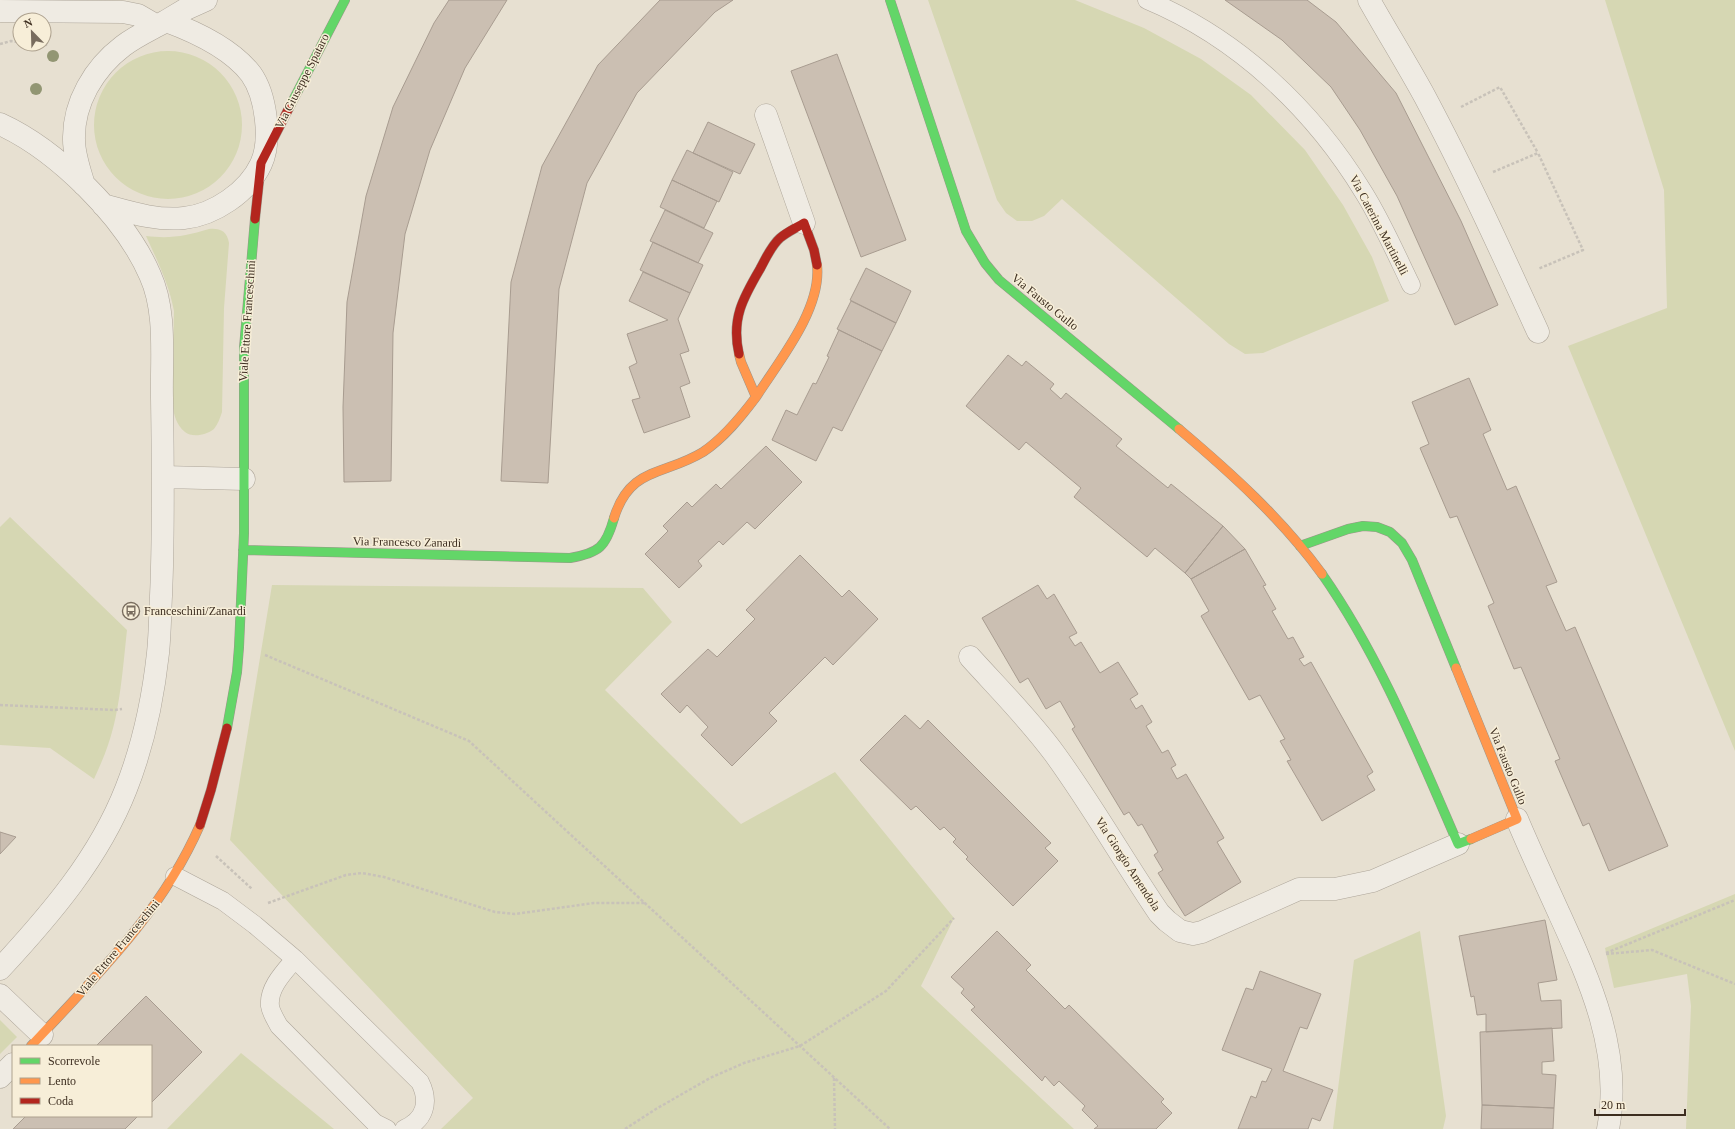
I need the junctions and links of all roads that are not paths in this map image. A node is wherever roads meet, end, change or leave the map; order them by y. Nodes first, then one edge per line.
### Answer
1 (206, 0) edge
2 (345, 0) edge
3 (890, 0) edge
4 (1147, 0) edge
5 (1369, 0) edge
6 (0, 11) edge
7 (162, 24) junction
8 (766, 115) dead end
9 (0, 124) edge
10 (262, 163) junction
11 (84, 185) junction
12 (103, 206) junction
13 (804, 223) junction
14 (1411, 285) dead end
15 (1538, 332) dead end
16 (756, 397) junction
17 (164, 477) junction
18 (244, 479) junction
19 (1300, 546) junction
20 (243, 550) junction
21 (970, 657) dead end
22 (1517, 819) junction
23 (1458, 844) junction
24 (175, 876) junction
25 (295, 959) junction
26 (0, 969) edge
27 (0, 995) edge
28 (36, 1040) edge
29 (12, 1065) edge
30 (0, 1077) edge
31 (387, 1129) edge
32 (404, 1129) edge
33 (1608, 1129) edge

1 - 7 street
2 - 10 street, Via Giuseppe Spataro
3 - 19 street, Via Fausto Gullo
4 - 14 lane, Via Caterina Martinelli
5 - 15 street
6 - 7 street
7 - 10 street
7 - 11 street
8 - 13 street
9 - 11 street
10 - 12 street
10 - 18 street, Viale Ettore Franceschini
11 - 12 street
12 - 17 street
13 - 16 street, Via Francesco Zanardi
13 - 16 street
16 - 20 street, Via Francesco Zanardi
17 - 18 street
17 - 26 street
18 - 20 street, Viale Ettore Franceschini
19 - 22 street, Via Fausto Gullo
19 - 23 street, Via Fausto Gullo
20 - 24 street, Viale Ettore Franceschini
21 - 23 street, Via Giorgio Amendola
22 - 23 street, Via Fausto Gullo
22 - 33 street
24 - 25 lane
24 - 28 street, Viale Ettore Franceschini
25 - 31 lane
25 - 32 lane
27 - 28 street, Viale Ettore Franceschini
29 - 30 street

